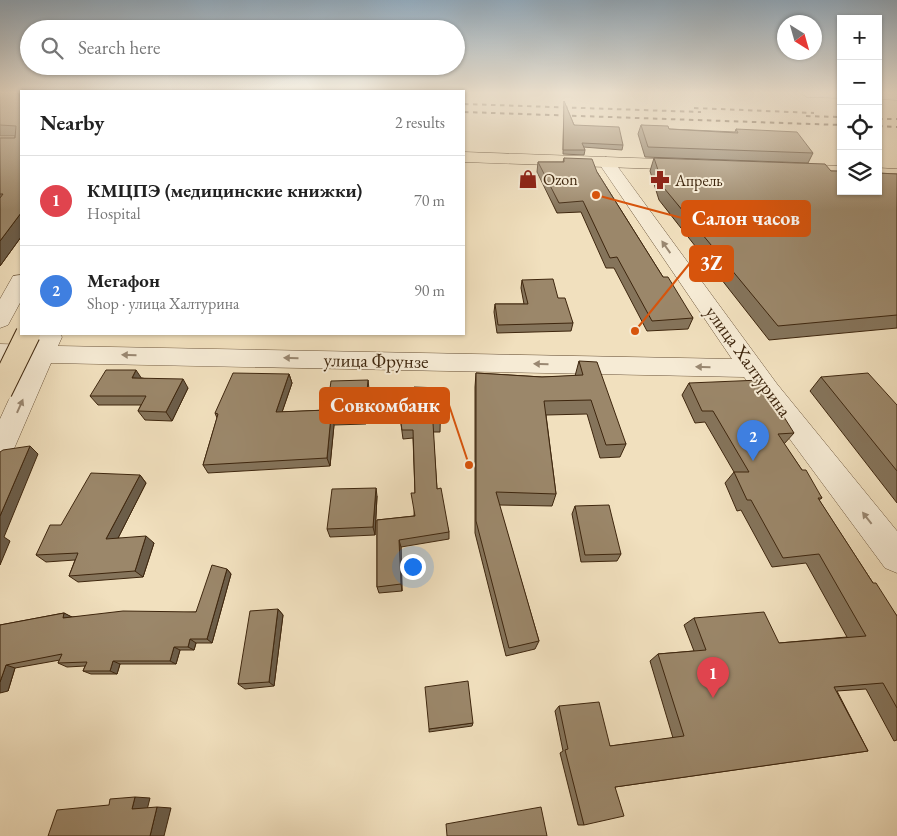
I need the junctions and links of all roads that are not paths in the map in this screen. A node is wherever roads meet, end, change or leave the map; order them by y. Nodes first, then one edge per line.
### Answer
1 (465, 157) edge
2 (606, 162) junction
3 (704, 166) edge
4 (772, 168) edge
5 (837, 171) edge
6 (882, 173) edge
7 (897, 174) edge
8 (20, 283) edge
9 (0, 320) edge
10 (41, 340) edge
11 (0, 353) edge
12 (752, 368) junction
13 (0, 391) edge
14 (0, 450) edge
15 (897, 557) edge

1 - 2 main road
2 - 3 main road
12 -> 2 street, улица Халтурина
4 - 5 main road
6 - 7 main road
8 - 9 street
10 - 11 street, улица Фрунзе
12 -> 10 street, улица Фрунзе
10 - 13 main road, bridge
14 -> 10 street
15 -> 12 street, улица Халтурина

